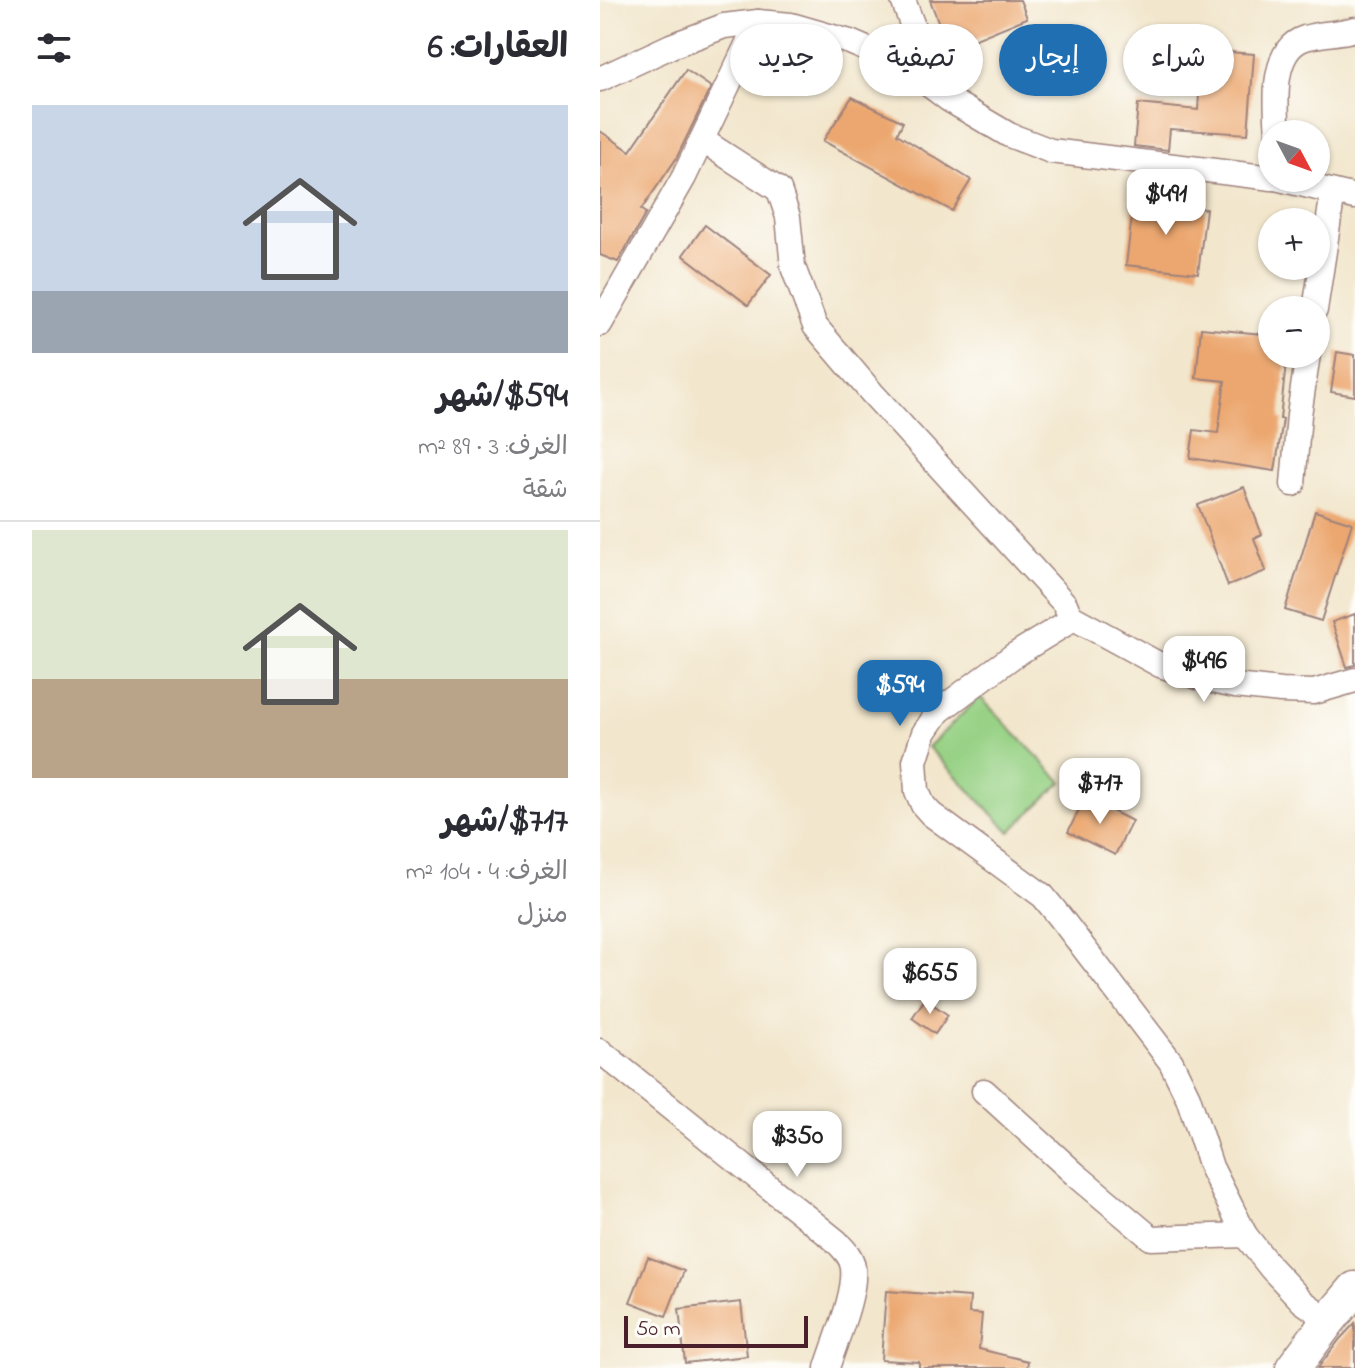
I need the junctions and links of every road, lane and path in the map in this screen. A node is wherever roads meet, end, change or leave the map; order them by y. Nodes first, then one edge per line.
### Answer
1 (903, 0) edge
2 (758, 22) junction
3 (912, 24) edge
4 (1355, 29) edge
5 (859, 46) edge
6 (600, 79) edge
7 (944, 96) edge
8 (1277, 120) edge
9 (702, 140) junction
10 (1258, 176) edge
11 (1344, 194) edge
12 (1318, 296) edge
13 (600, 324) edge
14 (1306, 368) edge
15 (1293, 484) dead end
16 (1070, 616) junction
17 (1355, 680) edge
18 (600, 1051) edge
19 (984, 1091) dead end
20 (1245, 1235) junction
21 (1355, 1289) edge
22 (1329, 1320) junction
23 (827, 1368) edge
24 (1293, 1368) edge

1 - 3 street
2 - 5 street
2 - 6 street
2 - 9 street
4 - 8 street
7 - 10 street
9 - 13 street
9 - 16 street
11 - 12 street
14 - 15 street
16 - 17 street
16 - 20 street
18 - 23 street
19 - 20 street
20 - 22 street
21 - 22 street
22 - 24 street

